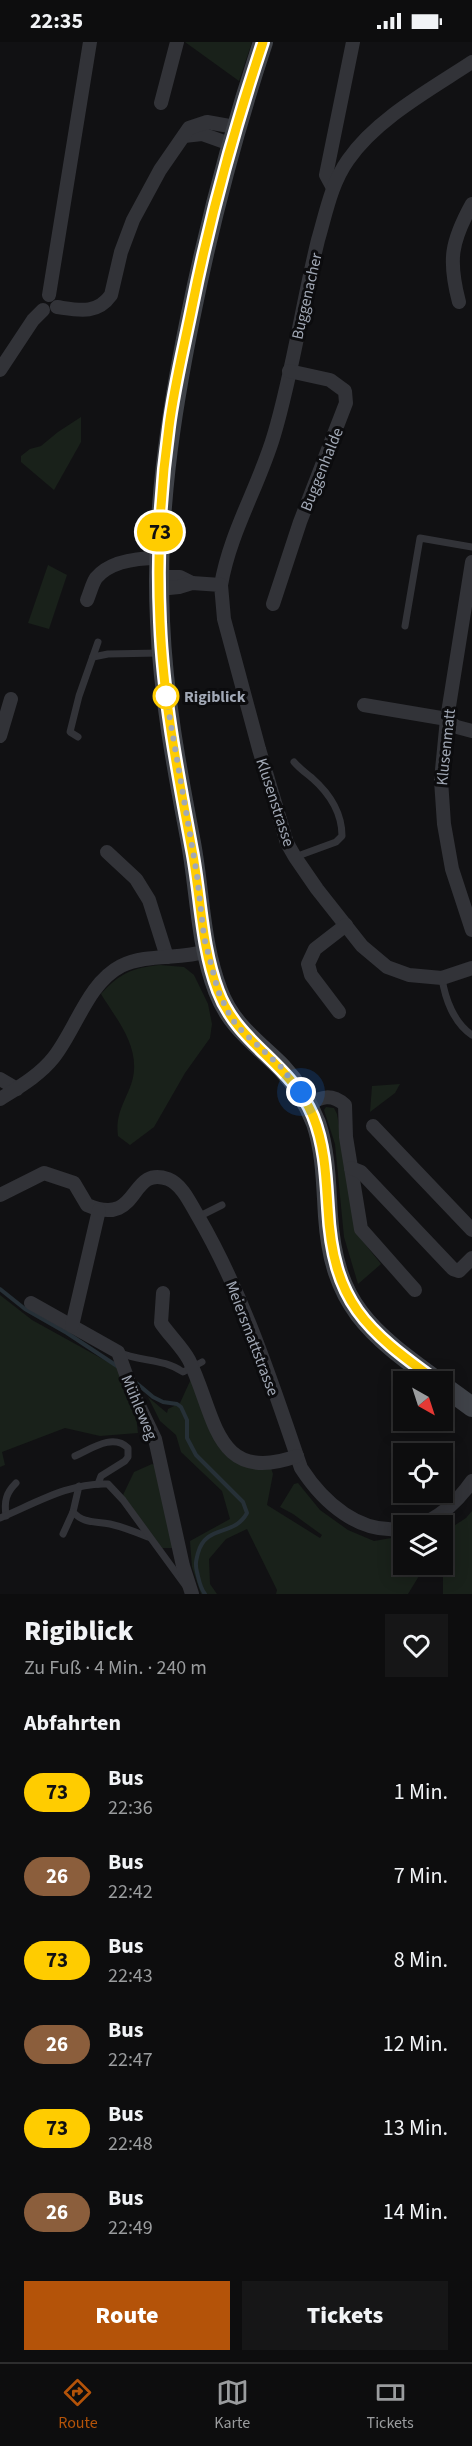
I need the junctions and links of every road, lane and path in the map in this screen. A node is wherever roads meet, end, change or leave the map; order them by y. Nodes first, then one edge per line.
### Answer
1 (90, 42) edge
2 (177, 42) edge
3 (263, 42) edge
4 (353, 42) edge
5 (472, 62) edge
6 (161, 103) dead end
7 (233, 135) junction
8 (333, 188) junction
9 (472, 204) edge
10 (49, 295) junction
11 (459, 303) dead end
12 (57, 307) junction
13 (43, 310) junction
14 (0, 370) edge
15 (290, 371) junction
16 (472, 547) edge
17 (472, 562) edge
18 (159, 575) junction
19 (221, 585) junction
20 (87, 600) dead end
21 (273, 604) dead end
22 (405, 626) dead end
23 (98, 642) dead end
24 (162, 653) junction
25 (93, 657) junction
26 (11, 699) dead end
27 (364, 705) dead end
28 (447, 720) junction
29 (472, 731) edge
30 (0, 736) edge
31 (78, 737) dead end
32 (294, 762) dead end
33 (107, 852) dead end
34 (295, 857) junction
35 (346, 925) junction
36 (472, 930) edge
37 (207, 951) junction
38 (167, 957) junction
39 (472, 968) edge
40 (442, 978) junction
41 (339, 1012) dead end
42 (472, 1035) edge
43 (0, 1079) edge
44 (17, 1089) junction
45 (0, 1099) edge
46 (308, 1104) junction
47 (373, 1126) dead end
48 (351, 1167) junction
49 (0, 1195) edge
50 (222, 1205) dead end
51 (99, 1210) junction
52 (198, 1217) junction
53 (472, 1230) edge
54 (472, 1258) edge
55 (416, 1290) dead end
56 (163, 1293) dead end
57 (31, 1303) dead end
58 (72, 1326) junction
59 (120, 1356) junction
60 (197, 1365) junction
61 (423, 1371) edge
62 (453, 1393) edge
63 (472, 1407) edge
64 (75, 1456) dead end
65 (297, 1456) junction
66 (472, 1481) edge
67 (16, 1483) dead end
68 (98, 1484) junction
69 (79, 1486) junction
70 (73, 1512) junction
71 (439, 1515) edge
72 (3, 1517) edge
73 (393, 1528) edge
74 (63, 1534) dead end
75 (148, 1537) junction
76 (192, 1594) edge

1 - 10 street
2 - 6 street
3 - 7 main road
4 - 8 street
5 - 8 street, Buggenacher
7 - 12 street
7 - 18 main road
8 - 15 street, Buggenacher
9 - 11 street
10 - 12 street
10 - 13 street
12 - 13 street
13 - 14 street
15 - 19 street, Buggenacher
15 - 21 street, Buggenhalde
16 - 22 lane
17 - 28 street, Klusenmatt
18 - 19 street
18 - 20 street
18 - 24 main road
19 - 34 street, Klusenstrasse
23 - 25 lane
24 - 25 lane
24 - 37 main road
25 - 31 lane
26 - 30 street
27 - 28 street
28 - 29 street
28 - 36 street, Klusenmatt
32 - 34 lane
33 - 38 street
34 - 35 street, Klusenstrasse
35 - 40 street, Klusenstrasse
35 - 41 street
37 - 38 street
37 - 46 main road
38 - 44 street
39 - 40 street, Klusenstrasse
40 - 42 lane
43 - 44 street
44 - 45 street
46 - 48 street
46 - 61 main road
47 - 53 street
48 - 54 street
48 - 55 street
49 - 51 street
50 - 52 lane
51 - 52 street, Meiersmattstrasse
51 - 58 street
52 - 65 street, Meiersmattstrasse
56 - 60 street
57 - 58 street
58 - 59 street
59 - 60 lane
59 - 76 street, Mühleweg
60 - 65 street
62 - 63 main road
64 - 68 lane
65 - 73 street, Meiersmattstrasse
66 - 71 street
67 - 72 lane
68 - 69 lane
68 - 75 lane
69 - 70 lane
69 - 72 lane
70 - 74 lane
70 - 75 lane
75 - 76 lane

